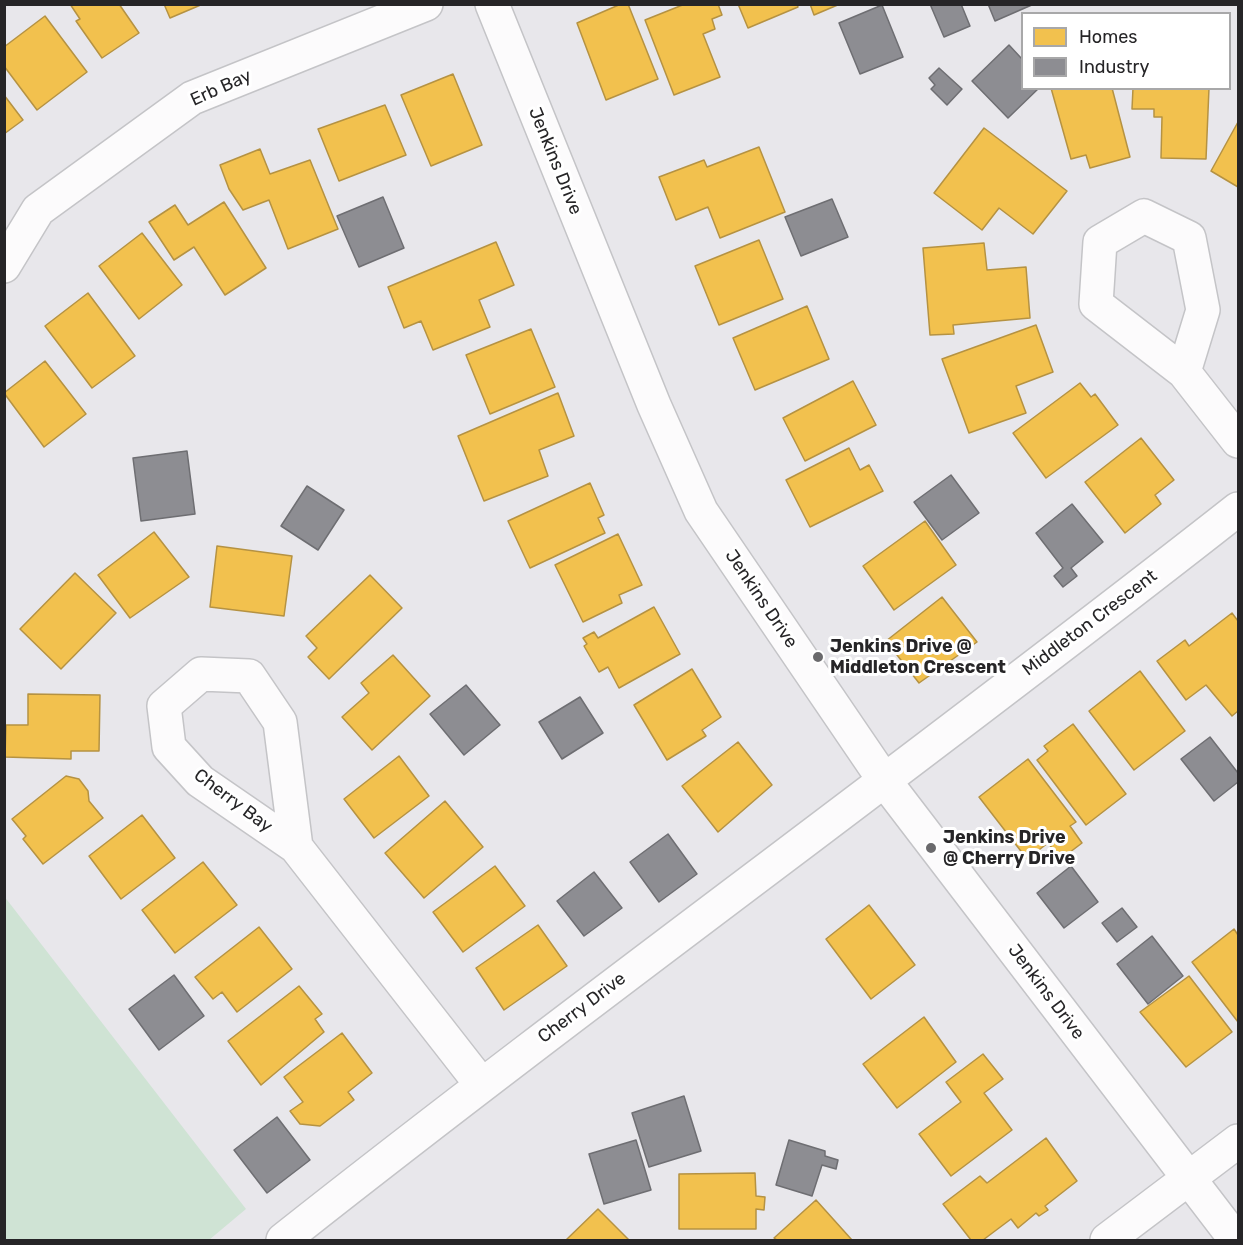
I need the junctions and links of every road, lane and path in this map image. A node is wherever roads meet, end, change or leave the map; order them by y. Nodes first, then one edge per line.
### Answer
1 (426, 4) edge
2 (492, 4) edge
3 (38, 210) junction
4 (4, 216) edge
5 (4, 266) edge
6 (1184, 372) dead end
7 (1239, 441) edge
8 (1239, 508) edge
9 (884, 780) junction
10 (296, 847) junction
11 (481, 1084) junction
12 (1239, 1141) edge
13 (1190, 1180) junction
14 (284, 1240) edge
15 (1107, 1240) edge
16 (1236, 1240) edge

1 - 3 street, Erb Bay
2 - 9 street, Jenkins Drive
3 - 4 street, Erb Bay
3 - 5 street, Erb Bay
6 - 7 street
8 - 9 street, Middleton Crescent
9 - 11 street, Cherry Drive
9 - 13 street, Jenkins Drive
10 - 10 street, Cherry Bay
10 - 11 street, Cherry Bay
11 - 14 street, Cherry Drive
12 - 13 street
13 - 15 street
13 - 16 street, Jenkins Drive

